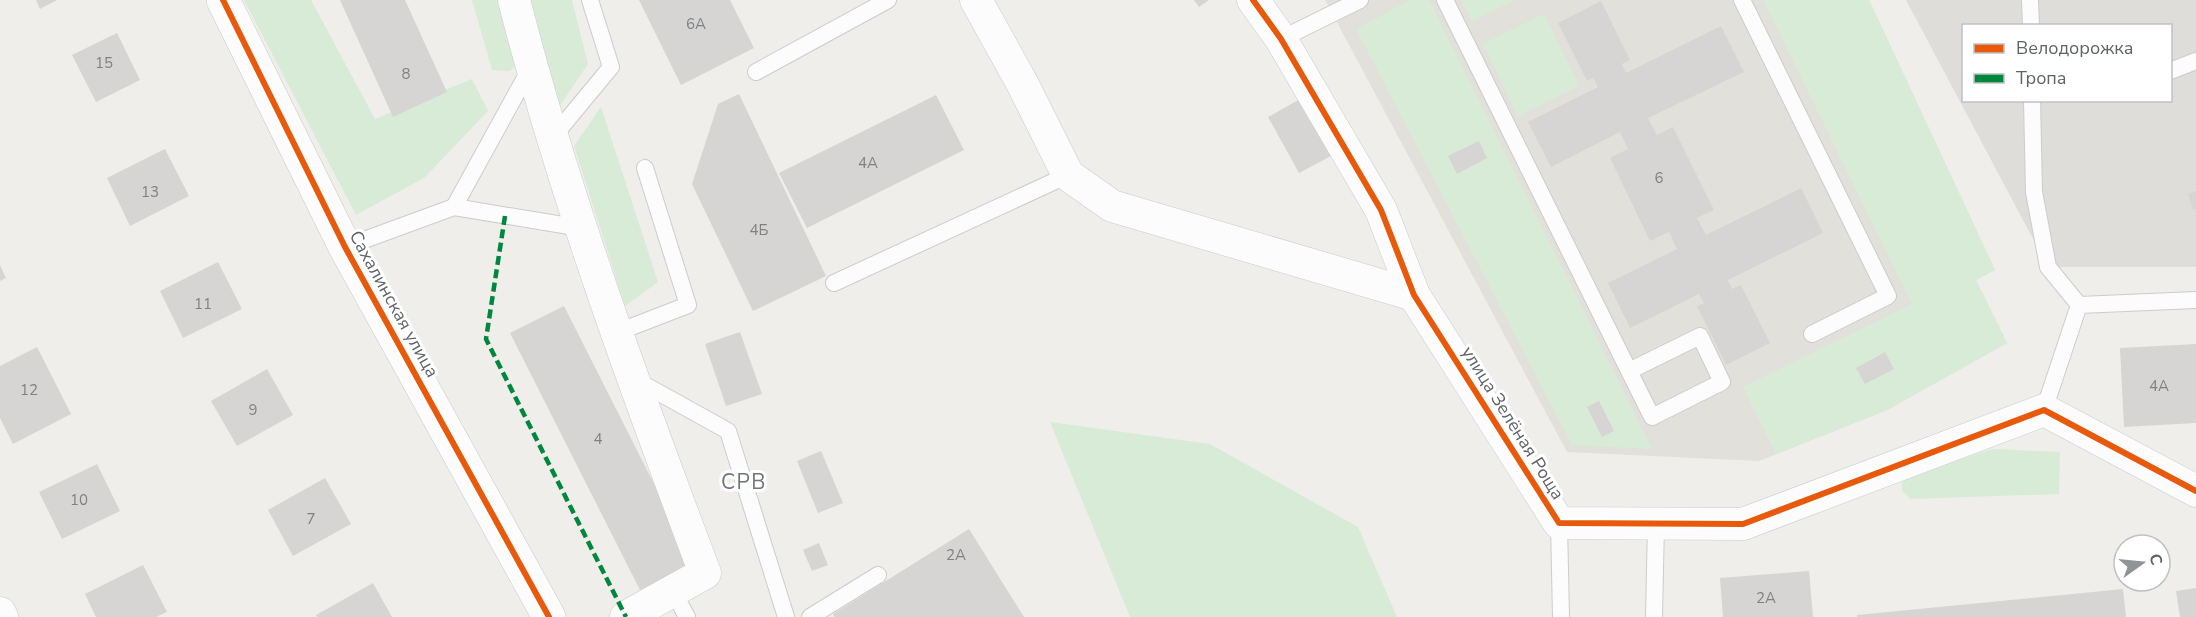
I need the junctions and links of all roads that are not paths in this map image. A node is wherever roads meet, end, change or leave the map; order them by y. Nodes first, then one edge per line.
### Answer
1 (223, 0) edge
2 (514, 0) edge
3 (590, 0) edge
4 (888, 0) edge
5 (976, 0) edge
6 (1253, 0) edge
7 (1360, 0) edge
8 (1445, 0) edge
9 (1742, 0) edge
10 (2030, 0) edge
11 (2031, 24) edge
12 (1281, 39) junction
13 (2196, 61) edge
14 (531, 67) junction
15 (2172, 70) edge
16 (756, 72) dead end
17 (2032, 102) edge
18 (553, 137) junction
19 (645, 168) dead end
20 (1068, 175) junction
21 (454, 207) junction
22 (581, 228) junction
23 (345, 247) junction
24 (834, 283) dead end
25 (1414, 295) junction
26 (2196, 300) edge
27 (2079, 305) junction
28 (618, 332) junction
29 (1812, 334) dead end
30 (1629, 371) junction
31 (635, 379) junction
32 (2044, 410) junction
33 (2196, 491) edge
34 (1558, 523) junction
35 (1656, 523) junction
36 (878, 574) dead end
37 (680, 604) edge
38 (549, 617) edge
39 (626, 617) edge
40 (786, 617) edge
41 (810, 617) edge
42 (1561, 617) edge
43 (1654, 617) edge

1 - 23 street, Сахалинская улица
2 - 14 street
3 - 18 lane
4 - 16 lane
5 - 20 street
6 - 12 street, улица Зелёная Роща
7 - 12 lane
8 - 30 lane
9 - 29 lane
10 - 11 lane
12 - 25 street, улица Зелёная Роща
13 - 15 lane
14 - 18 street
14 - 21 lane
17 - 27 lane
18 - 22 street
19 - 28 lane
20 - 24 lane
20 - 25 street
21 - 22 lane
21 - 23 lane
22 - 28 street
23 - 38 street, Сахалинская улица
25 - 34 street, улица Зелёная Роща
26 - 27 lane
27 - 32 lane
28 - 31 street
30 - 30 lane
31 - 37 street
31 - 40 lane
32 - 33 street
32 - 35 street, улица Зелёная Роща
34 - 35 street, улица Зелёная Роща
34 - 42 lane
35 - 43 lane
36 - 41 lane
37 - 39 street

